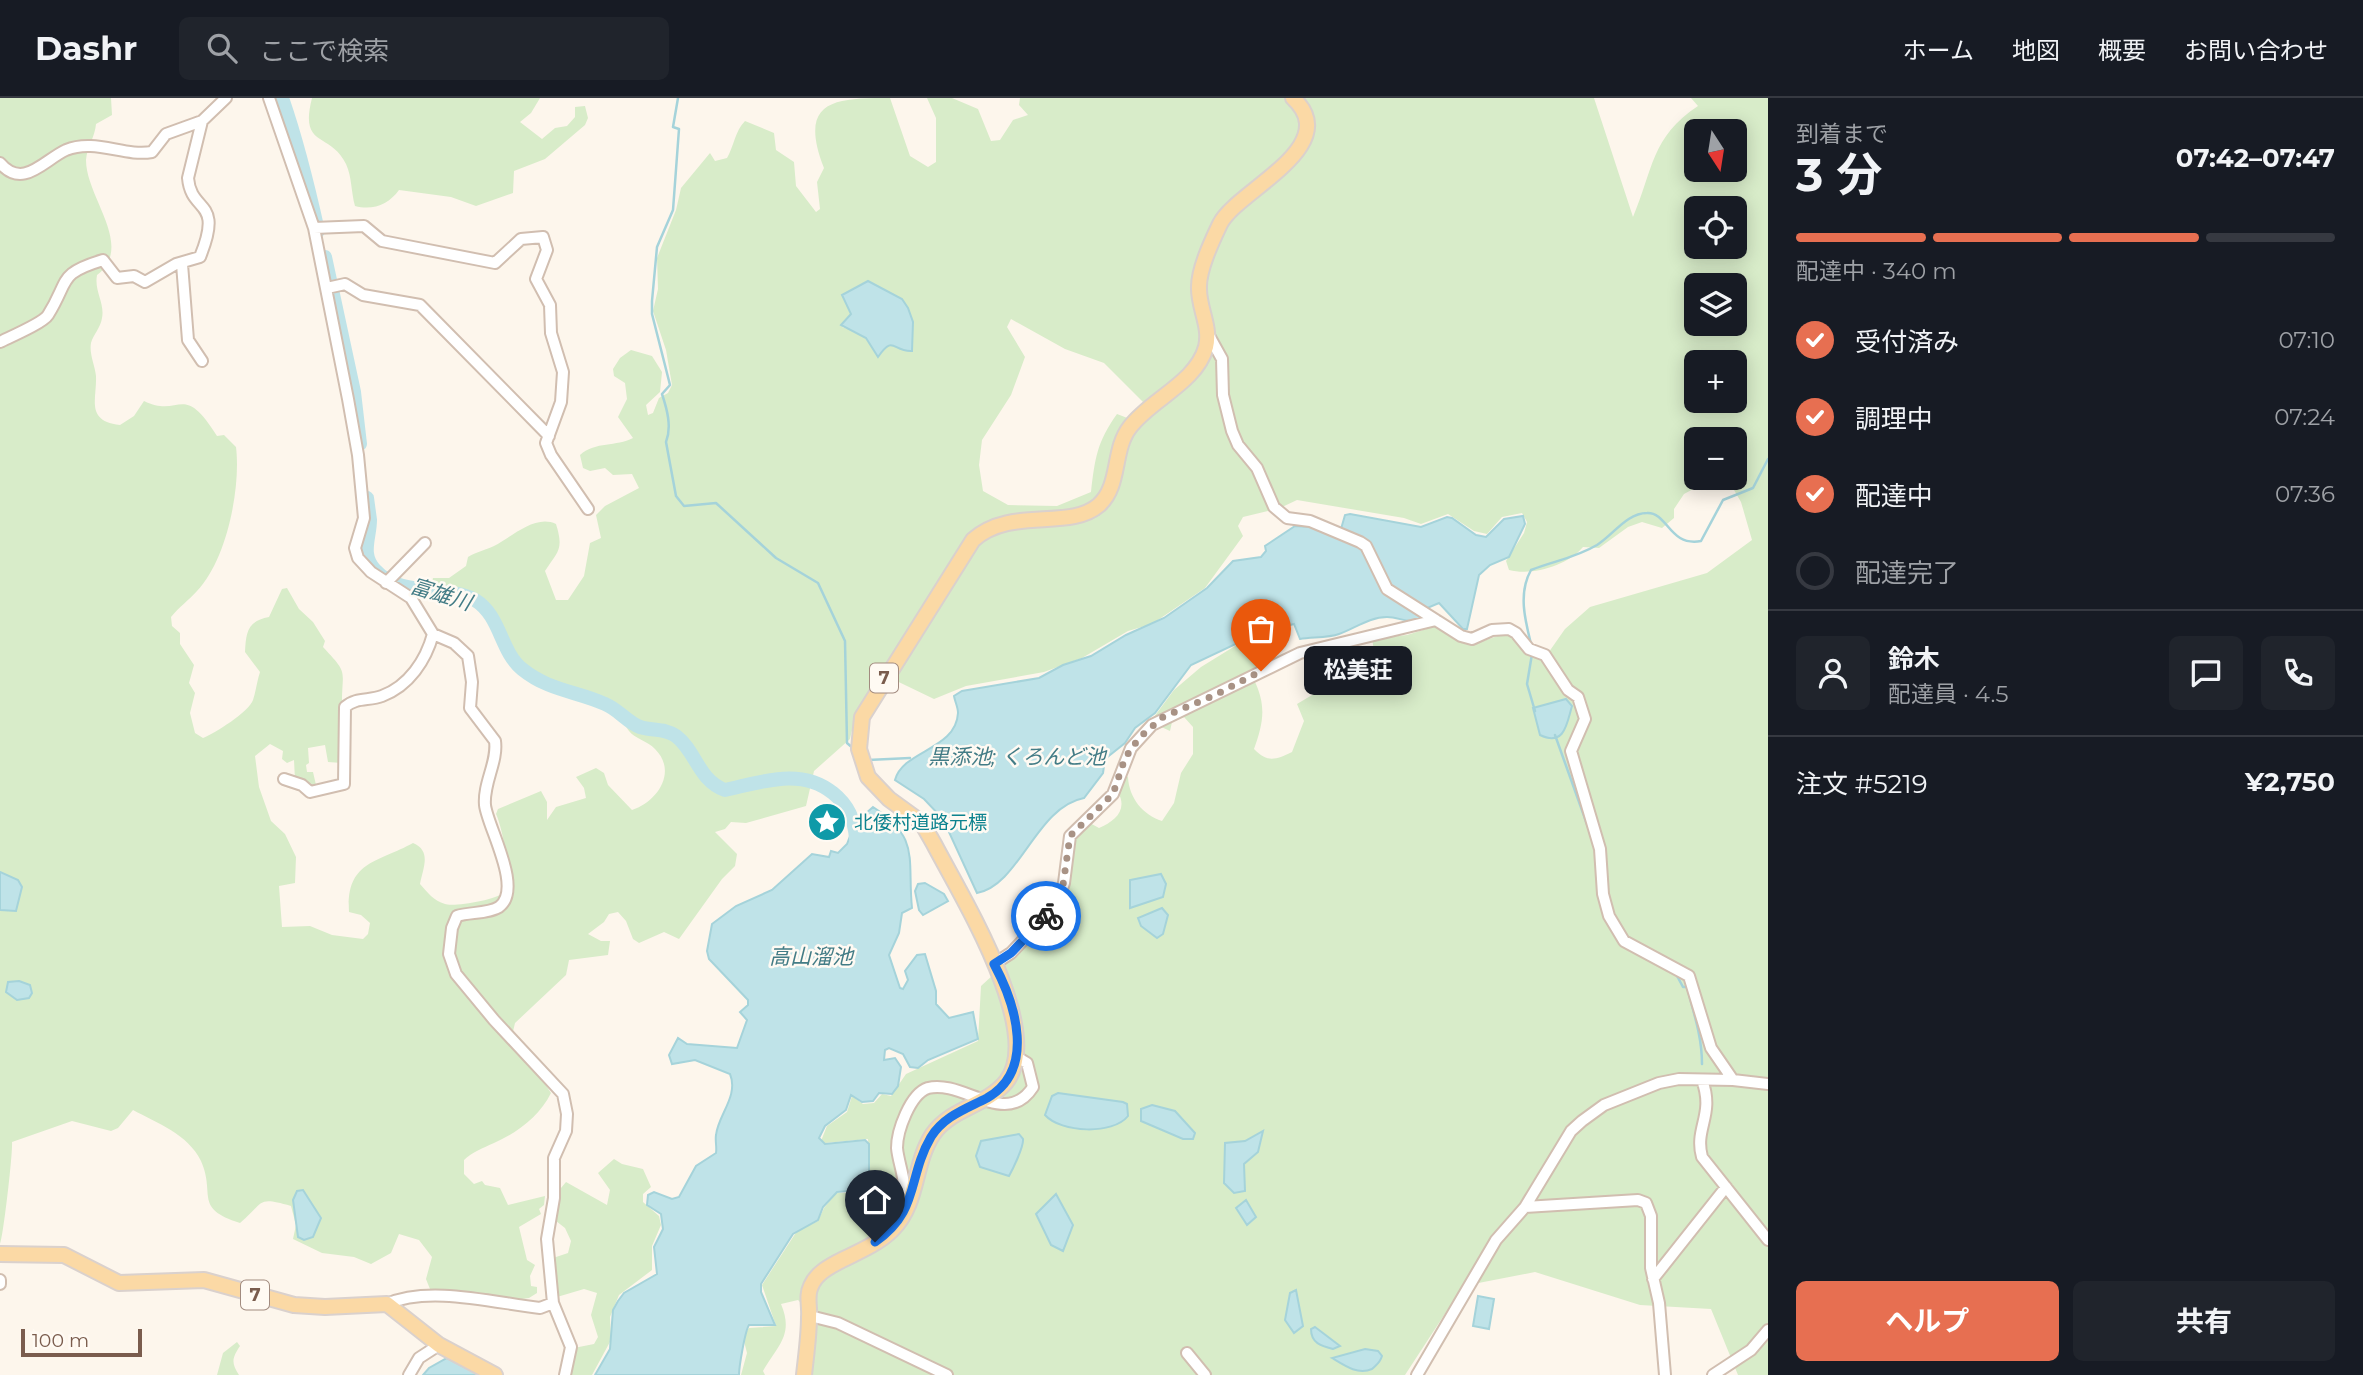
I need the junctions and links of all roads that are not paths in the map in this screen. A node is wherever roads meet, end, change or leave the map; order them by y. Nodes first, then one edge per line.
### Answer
1 (226, 98) edge
2 (269, 98) edge
3 (1293, 98) edge
4 (202, 121) junction
5 (0, 163) edge
6 (314, 228) junction
7 (182, 264) junction
8 (332, 287) junction
9 (1207, 332) junction
10 (0, 342) edge
11 (202, 361) dead end
12 (549, 436) junction
13 (588, 509) dead end
14 (425, 543) dead end
15 (386, 583) junction
16 (1432, 616) junction
17 (433, 634) junction
18 (284, 779) dead end
19 (994, 964) junction
20 (1017, 1058) junction
21 (1702, 1080) junction
22 (1733, 1080) junction
23 (1768, 1084) edge
24 (981, 1101) junction
25 (1726, 1187) junction
26 (1525, 1207) junction
27 (905, 1213) junction
28 (1768, 1240) edge
29 (0, 1254) edge
30 (1653, 1279) junction
31 (553, 1303) junction
32 (387, 1304) junction
33 (810, 1315) junction
34 (1768, 1330) edge
35 (439, 1345) junction
36 (1187, 1353) dead end
37 (409, 1375) edge
38 (495, 1375) edge
39 (565, 1375) edge
40 (804, 1375) edge
41 (947, 1375) edge
42 (1205, 1375) edge
43 (1417, 1375) edge
44 (1665, 1375) edge
45 (1713, 1375) edge

1 - 4 street
2 - 6 street
3 - 9 main road, 7
4 - 5 street
4 - 7 street
6 - 8 street
6 - 12 street
7 - 10 street
7 - 11 street
8 - 12 street
8 - 15 street
9 - 16 street
9 - 19 main road, 7
12 - 13 street
14 - 15 street
15 - 17 street
16 - 19 street
16 - 22 street
17 - 18 street
17 - 31 street
19 - 20 main road, 7
20 - 24 main road
20 - 24 street
21 - 22 street
21 - 25 street
21 - 26 street
22 - 23 street
24 - 27 main road
24 - 27 street
25 - 28 street
25 - 30 street
26 - 30 street
26 - 43 street
27 - 33 main road
29 - 32 main road, 7
30 - 44 street
31 - 32 street
31 - 39 street
32 - 35 main road
33 - 40 main road
33 - 41 street
34 - 45 street
35 - 37 street
35 - 38 main road
36 - 42 street

